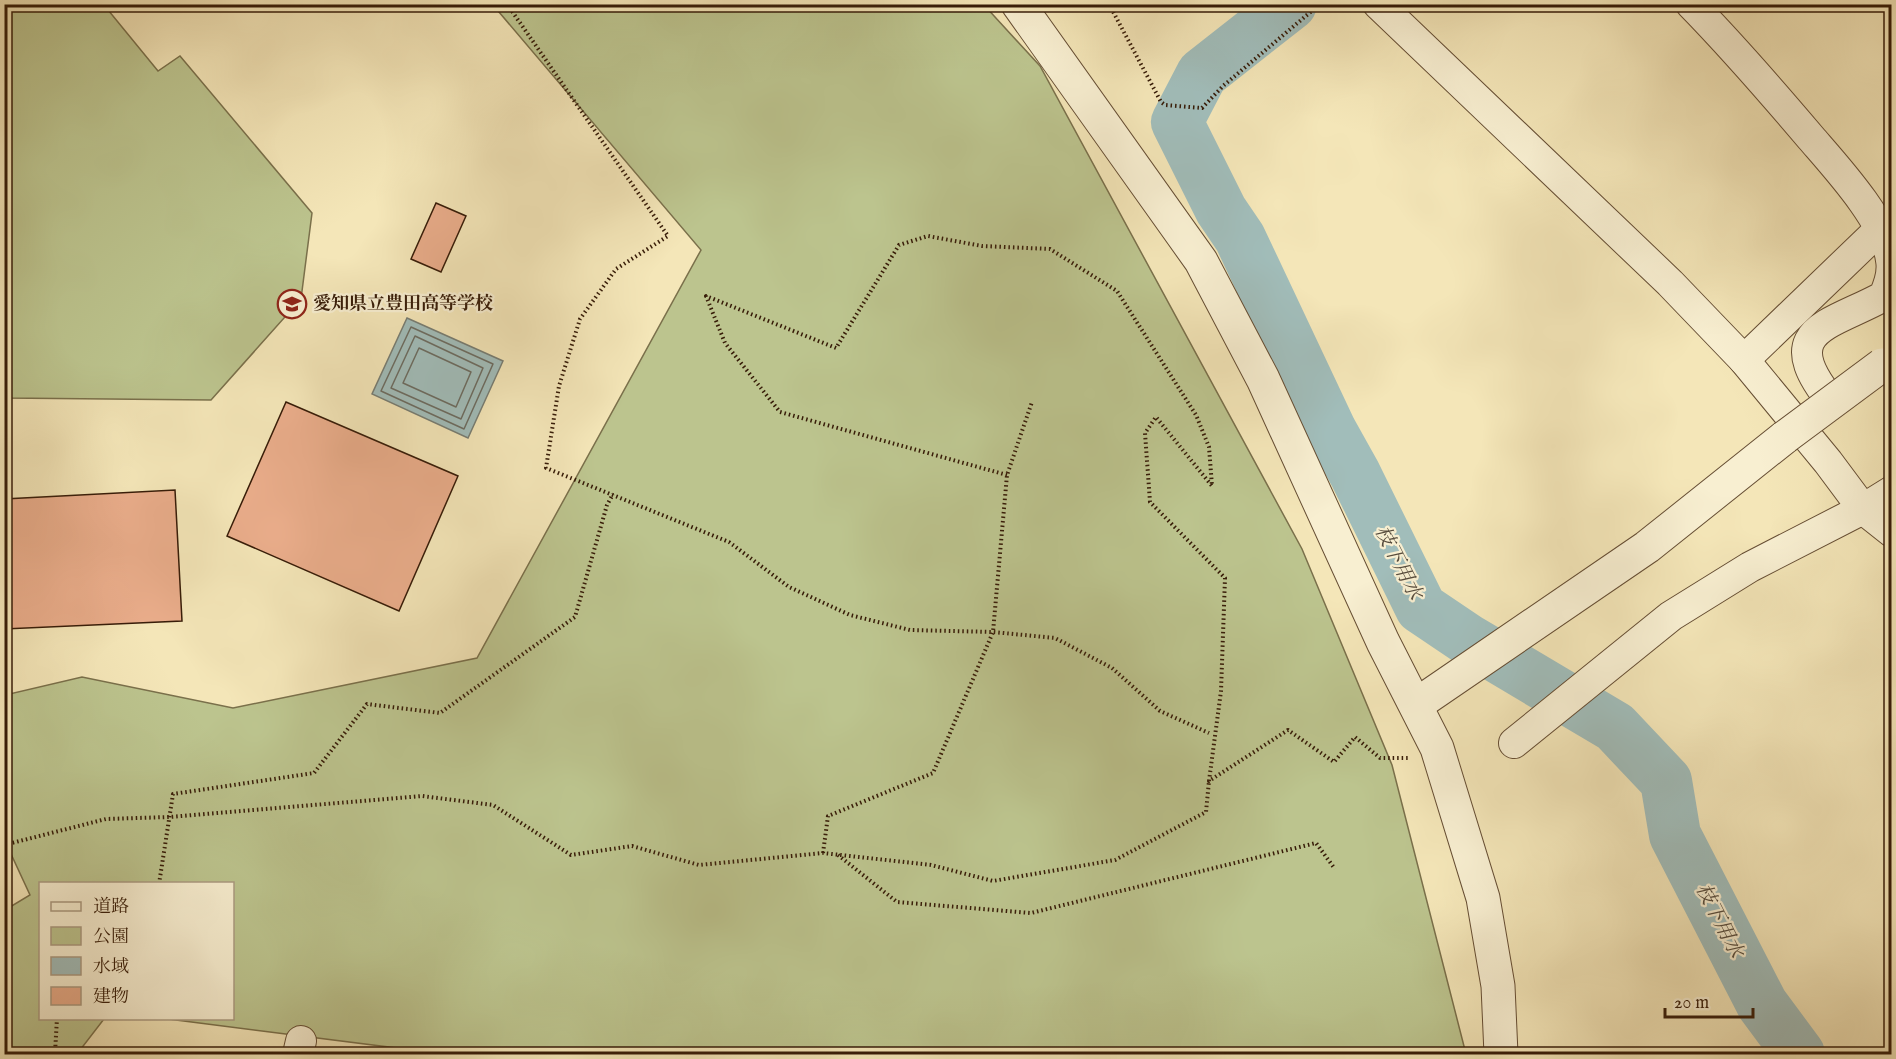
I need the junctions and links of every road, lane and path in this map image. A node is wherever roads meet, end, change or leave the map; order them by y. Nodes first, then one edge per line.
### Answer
1 (507, 4) edge
2 (1018, 4) edge
3 (1108, 4) edge
4 (1320, 4) edge
5 (1378, 4) edge
6 (1691, 4) edge
7 (1880, 229) junction
8 (1892, 358) edge
9 (1744, 360) junction
10 (1032, 402) dead end
11 (1832, 402) junction
12 (1007, 474) junction
13 (1892, 491) edge
14 (613, 494) junction
15 (1863, 509) junction
16 (1892, 532) edge
17 (993, 632) junction
18 (1416, 705) junction
19 (1209, 733) dead end
20 (1514, 743) dead end
21 (1410, 758) dead end
22 (1209, 781) junction
23 (169, 817) junction
24 (4, 845) edge
25 (823, 853) junction
26 (838, 855) junction
27 (1335, 869) dead end
28 (159, 882) edge
29 (57, 1020) edge
30 (53, 1054) edge
31 (1501, 1054) edge

1 - 14 path
2 - 18 street
3 - 4 path
5 - 9 street
6 - 7 street
7 - 9 street
7 - 11 street
8 - 11 street, bridge
9 - 15 street
10 - 12 path
11 - 18 street, bridge
12 - 17 path
12 - 22 path
13 - 15 street
14 - 17 path
14 - 23 path
15 - 16 street
15 - 20 street
17 - 19 path
17 - 25 path
18 - 31 street
21 - 22 path
22 - 26 path
23 - 24 path
23 - 25 path
23 - 28 path
25 - 26 path
26 - 27 path
29 - 30 path

